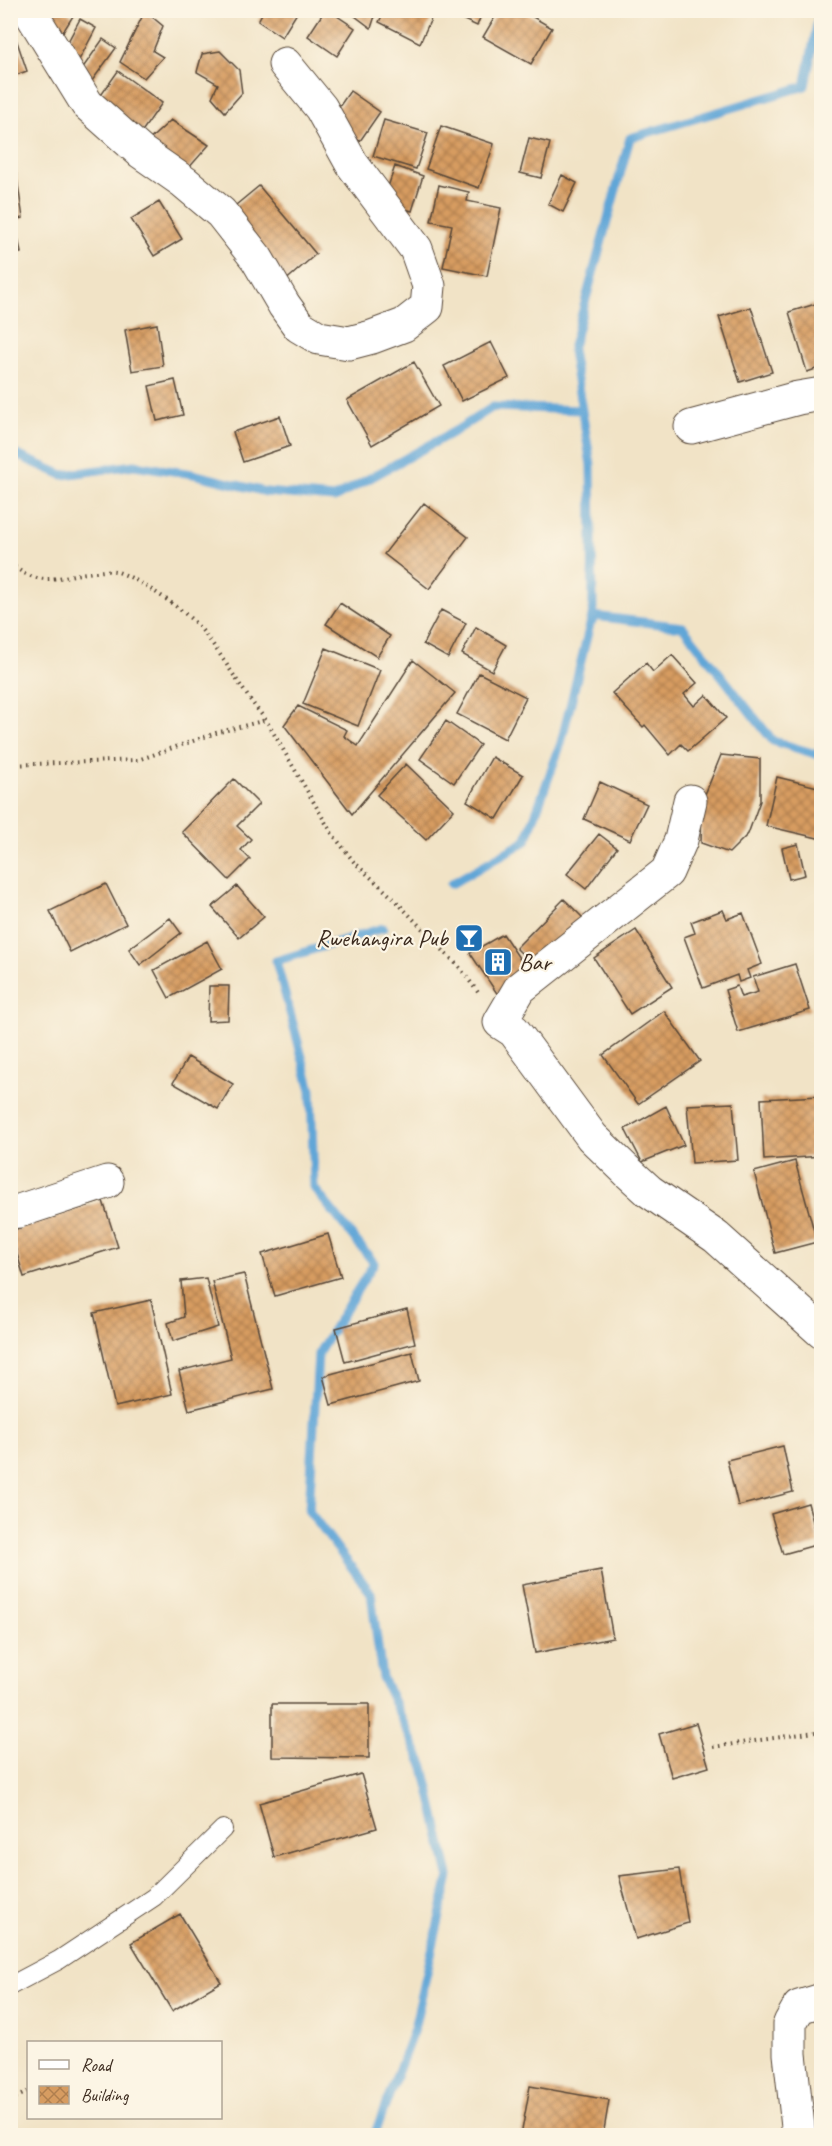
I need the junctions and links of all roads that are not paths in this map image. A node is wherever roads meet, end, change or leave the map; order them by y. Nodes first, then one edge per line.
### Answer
1 (29, 10) edge
2 (285, 64) dead end
3 (822, 394) edge
4 (691, 428) dead end
5 (690, 801) dead end
6 (107, 1182) dead end
7 (10, 1212) edge
8 (822, 1332) edge
9 (223, 1829) dead end
10 (10, 1986) edge
11 (822, 2000) edge
12 (799, 2136) edge

1 - 2 street
3 - 4 street
5 - 8 street
6 - 7 street
9 - 10 lane
11 - 12 street

